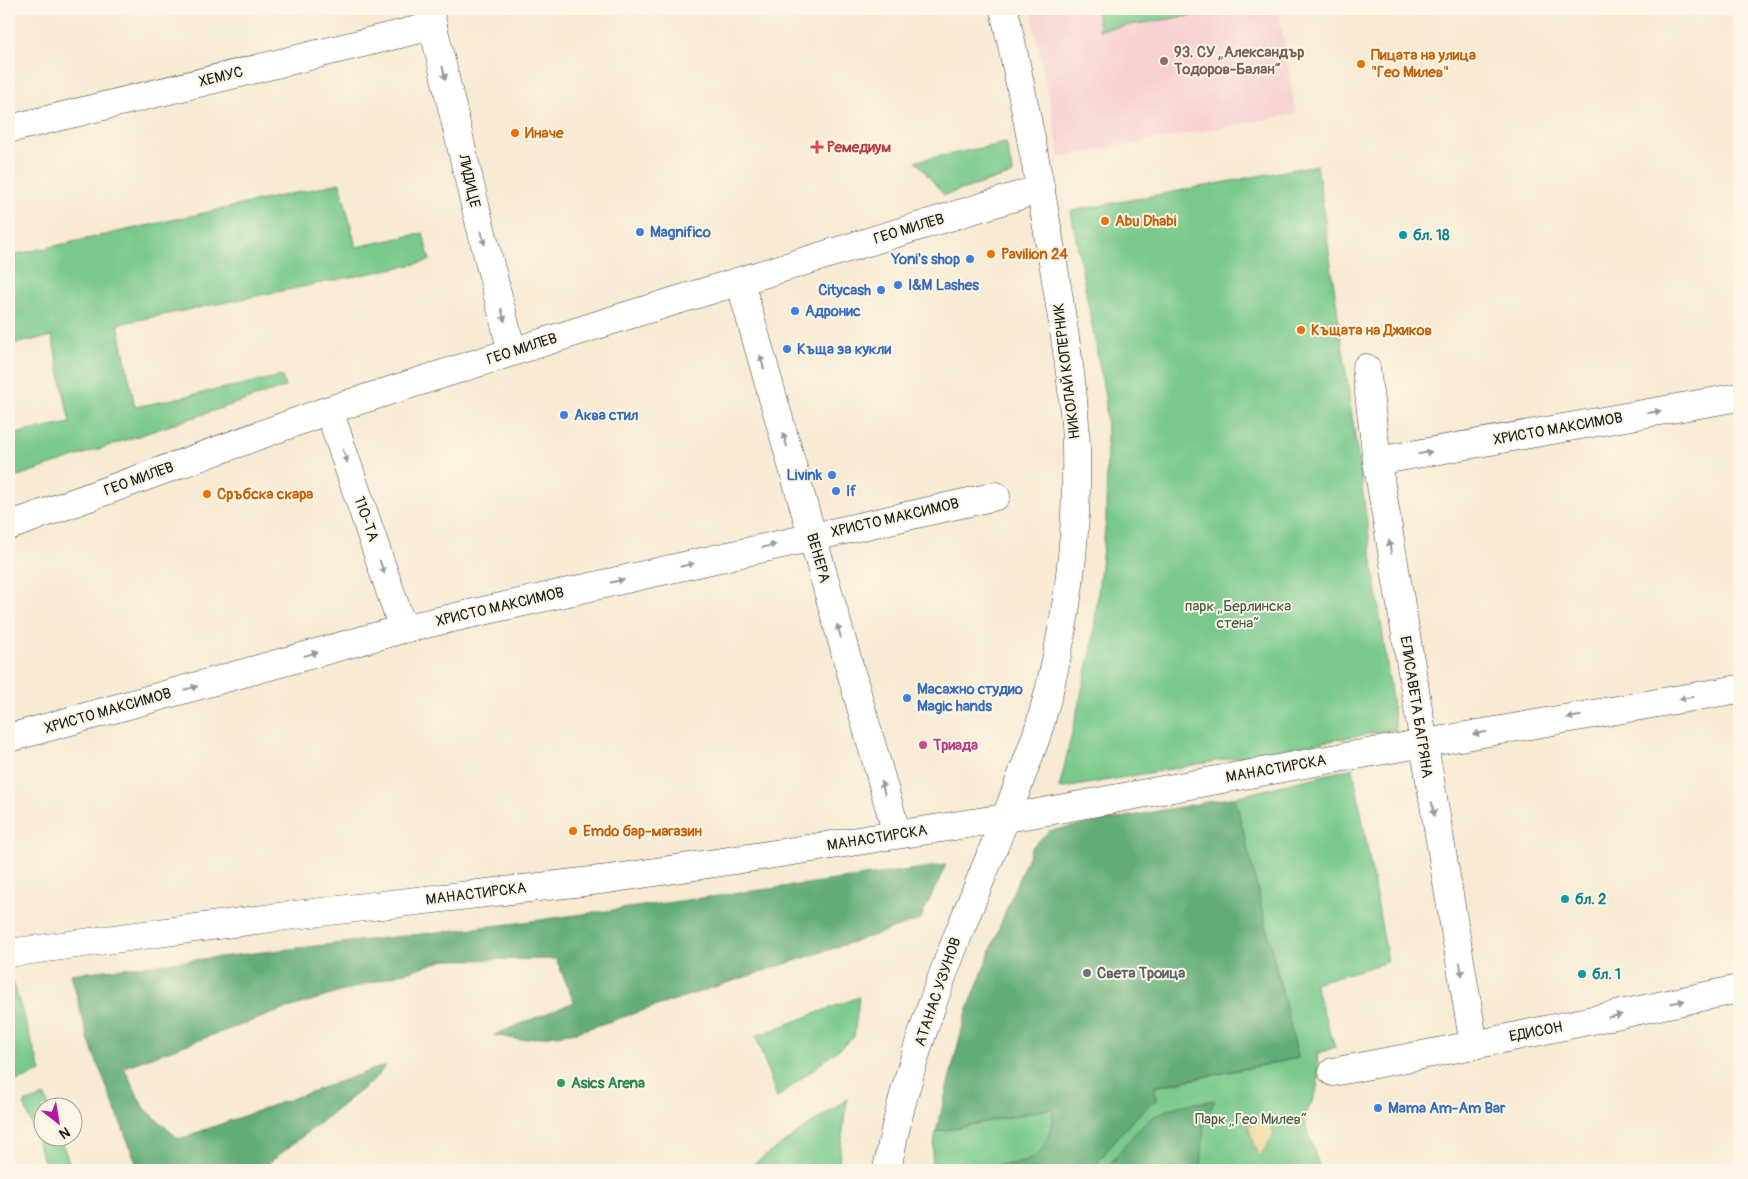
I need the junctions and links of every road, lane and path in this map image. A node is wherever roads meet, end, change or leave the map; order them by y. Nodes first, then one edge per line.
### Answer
1 (1004, 9) edge
2 (431, 17) edge
3 (9, 128) edge
4 (1041, 189) junction
5 (740, 282) junction
6 (512, 352) junction
7 (1366, 368) dead end
8 (1739, 397) edge
9 (330, 410) junction
10 (1377, 461) junction
11 (996, 496) dead end
12 (9, 526) edge
13 (812, 537) junction
14 (403, 629) junction
15 (1739, 689) edge
16 (9, 738) edge
17 (1422, 743) junction
18 (1006, 818) junction
19 (897, 834) junction
20 (9, 953) edge
21 (1739, 989) edge
22 (1474, 1045) junction
23 (1333, 1072) dead end
24 (887, 1170) edge

1 - 4 street, НИКОЛАЙ КОПЕРНИК
2 - 3 street, ХЕМУС
2 -> 6 street, ЛИДИЦЕ
4 - 5 street, ГЕО МИЛЕВ
4 - 18 street, НИКОЛАЙ КОПЕРНИК
5 - 6 street, ГЕО МИЛЕВ
13 -> 5 street, ВЕНЕРА
6 - 9 street, ГЕО МИЛЕВ
7 - 10 street, ЕЛИСАВЕТА БАГРЯНА
10 -> 8 street, ХРИСТО МАКСИМОВ
9 - 12 street, ГЕО МИЛЕВ
9 -> 14 street, 110-ТА
17 -> 10 street, ЕЛИСАВЕТА БАГРЯНА
11 - 13 street, ХРИСТО МАКСИМОВ
14 -> 13 street, ХРИСТО МАКСИМОВ
19 -> 13 street, ВЕНЕРА
16 -> 14 street, ХРИСТО МАКСИМОВ
15 -> 17 street, МАНАСТИРСКА
17 - 18 street, МАНАСТИРСКА
17 -> 22 street, ЕЛИСАВЕТА БАГРЯНА
18 - 19 street, МАНАСТИРСКА
18 - 24 street, АТАНАС УЗУНОВ
19 - 20 street, МАНАСТИРСКА
22 -> 21 street, ЕДИСОН
22 - 23 street, ЕДИСОН

